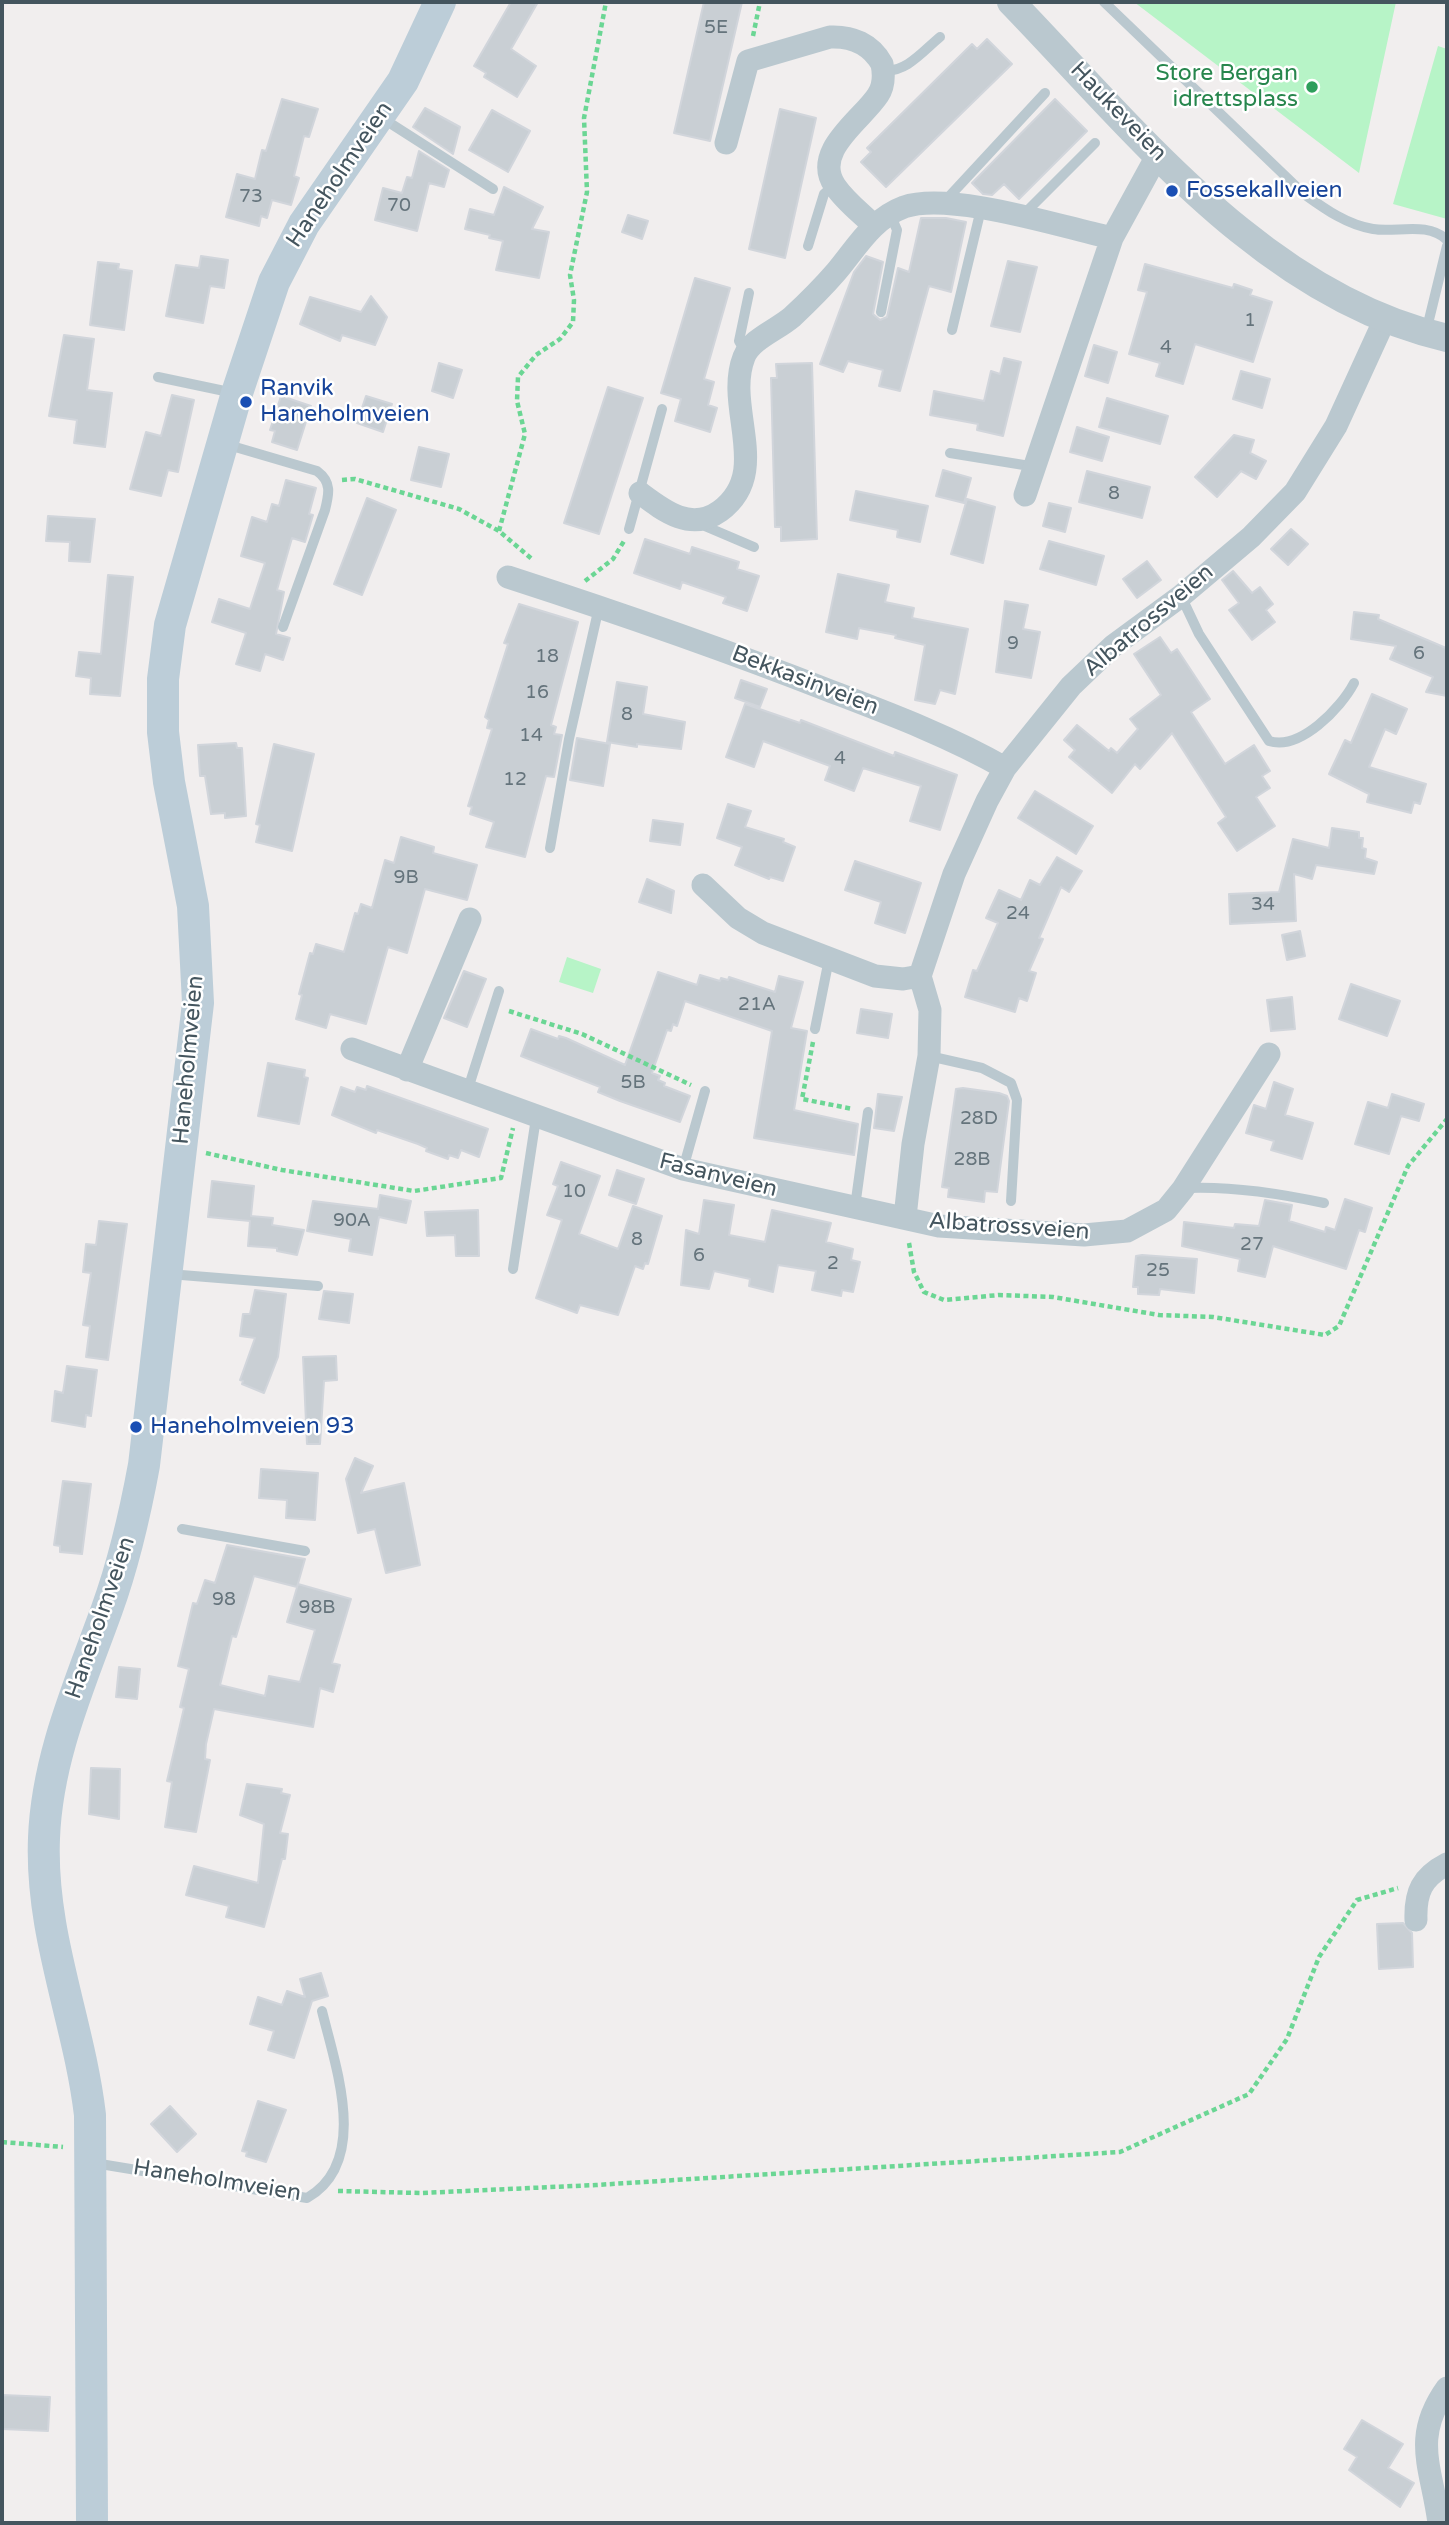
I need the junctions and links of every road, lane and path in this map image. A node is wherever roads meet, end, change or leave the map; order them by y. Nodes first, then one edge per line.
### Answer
1 (440, 2) edge
2 (606, 2) edge
3 (760, 2) edge
4 (1012, 2) edge
5 (1104, 2) edge
6 (940, 37) dead end
7 (748, 61) junction
8 (884, 70) junction
9 (1045, 93) dead end
10 (380, 116) junction
11 (726, 143) dead end
12 (1095, 143) dead end
13 (1158, 154) junction
14 (834, 185) junction
15 (493, 189) dead end
16 (944, 203) junction
17 (981, 209) junction
18 (1021, 218) junction
19 (881, 220) junction
20 (1112, 238) junction
21 (1447, 240) edge
22 (808, 246) dead end
23 (1447, 246) edge
24 (749, 293) dead end
25 (881, 312) dead end
26 (1385, 319) junction
27 (952, 330) dead end
28 (1436, 336) edge
29 (746, 353) junction
30 (158, 377) dead end
31 (237, 393) junction
32 (662, 409) dead end
33 (222, 443) junction
34 (950, 453) dead end
35 (1036, 467) junction
36 (327, 480) junction
37 (640, 493) junction
38 (1026, 495) dead end
39 (694, 521) junction
40 (629, 529) joint
41 (499, 531) junction
42 (754, 547) dead end
43 (538, 565) dead end
44 (508, 577) dead end
45 (1181, 596) junction
46 (577, 599) junction
47 (599, 607) junction
48 (283, 627) dead end
49 (1354, 683) dead end
50 (1005, 768) junction
51 (550, 848) dead end
52 (703, 885) dead end
53 (470, 919) dead end
54 (830, 958) junction
55 (920, 976) junction
56 (499, 990) dead end
57 (494, 1006) junction
58 (815, 1029) joint
59 (352, 1049) dead end
60 (1269, 1054) dead end
61 (929, 1056) junction
62 (407, 1070) junction
63 (705, 1091) joint
64 (467, 1093) junction
65 (868, 1112) joint
66 (526, 1114) junction
67 (1447, 1119) edge
68 (181, 1148) junction
69 (683, 1170) junction
70 (1183, 1189) junction
71 (1012, 1201) dead end
72 (1324, 1203) dead end
73 (855, 1207) junction
74 (905, 1217) junction
75 (513, 1269) dead end
76 (166, 1274) junction
77 (318, 1286) dead end
78 (182, 1529) dead end
79 (305, 1551) dead end
80 (1447, 1864) edge
81 (1423, 1882) junction
82 (1416, 1920) dead end
83 (322, 2011) dead end
84 (2, 2142) edge
85 (92, 2162) junction
86 (323, 2189) junction
87 (1447, 2388) edge
88 (92, 2523) edge
89 (1440, 2523) edge

1 - 10 main road, Haneholmveien
2 - 41 path
3 - 7 path
4 - 13 street, Haukeveien
5 - 21 lane
6 - 8 lane
7 - 8 street
7 - 11 street
8 - 14 street
9 - 16 lane
10 - 15 lane
10 - 31 main road, Haneholmveien
12 - 18 lane
13 - 20 street
13 - 26 street, Haukeveien
14 - 19 street
14 - 22 lane
16 - 17 street
16 - 19 street
17 - 18 street
17 - 27 lane
18 - 20 street
19 - 25 lane
19 - 29 street
20 - 35 street
23 - 28 lane
24 - 29 lane
26 - 28 street, Haukeveien
26 - 45 street, Albatrossveien
29 - 39 street
30 - 31 lane
31 - 33 main road, Haneholmveien
32 - 37 lane
33 - 36 lane
33 - 68 main road, Haneholmveien
34 - 35 lane
35 - 38 street
36 - 41 path
36 - 48 lane
37 - 39 street
37 - 40 lane
39 - 42 lane
40 - 46 path
41 - 43 path
44 - 46 street, Bekkasinveien
45 - 49 lane
45 - 50 street, Albatrossveien
46 - 47 street, Bekkasinveien
47 - 50 street, Bekkasinveien
47 - 51 lane
50 - 55 street, Albatrossveien
52 - 54 street
53 - 62 street
54 - 55 street
54 - 58 lane
55 - 61 street, Albatrossveien
56 - 57 lane
57 - 63 path
57 - 64 lane
58 - 65 path
59 - 62 street, Fasanveien
60 - 70 street, Albatrossveien
61 - 71 lane
61 - 74 street, Albatrossveien
62 - 64 street, Fasanveien
63 - 69 lane
64 - 66 street, Fasanveien
65 - 73 lane
66 - 68 path
66 - 69 street, Fasanveien
66 - 75 lane
67 - 74 path
68 - 76 main road, Haneholmveien
69 - 73 street, Fasanveien
70 - 72 lane
70 - 74 street, Albatrossveien
73 - 74 street, Fasanveien
76 - 77 lane
76 - 85 main road, Haneholmveien
78 - 79 lane
80 - 81 street
81 - 82 street
81 - 86 path
83 - 86 lane, Haneholmveien
84 - 85 path
85 - 86 lane, Haneholmveien
85 - 88 main road, Haneholmveien
87 - 89 street

